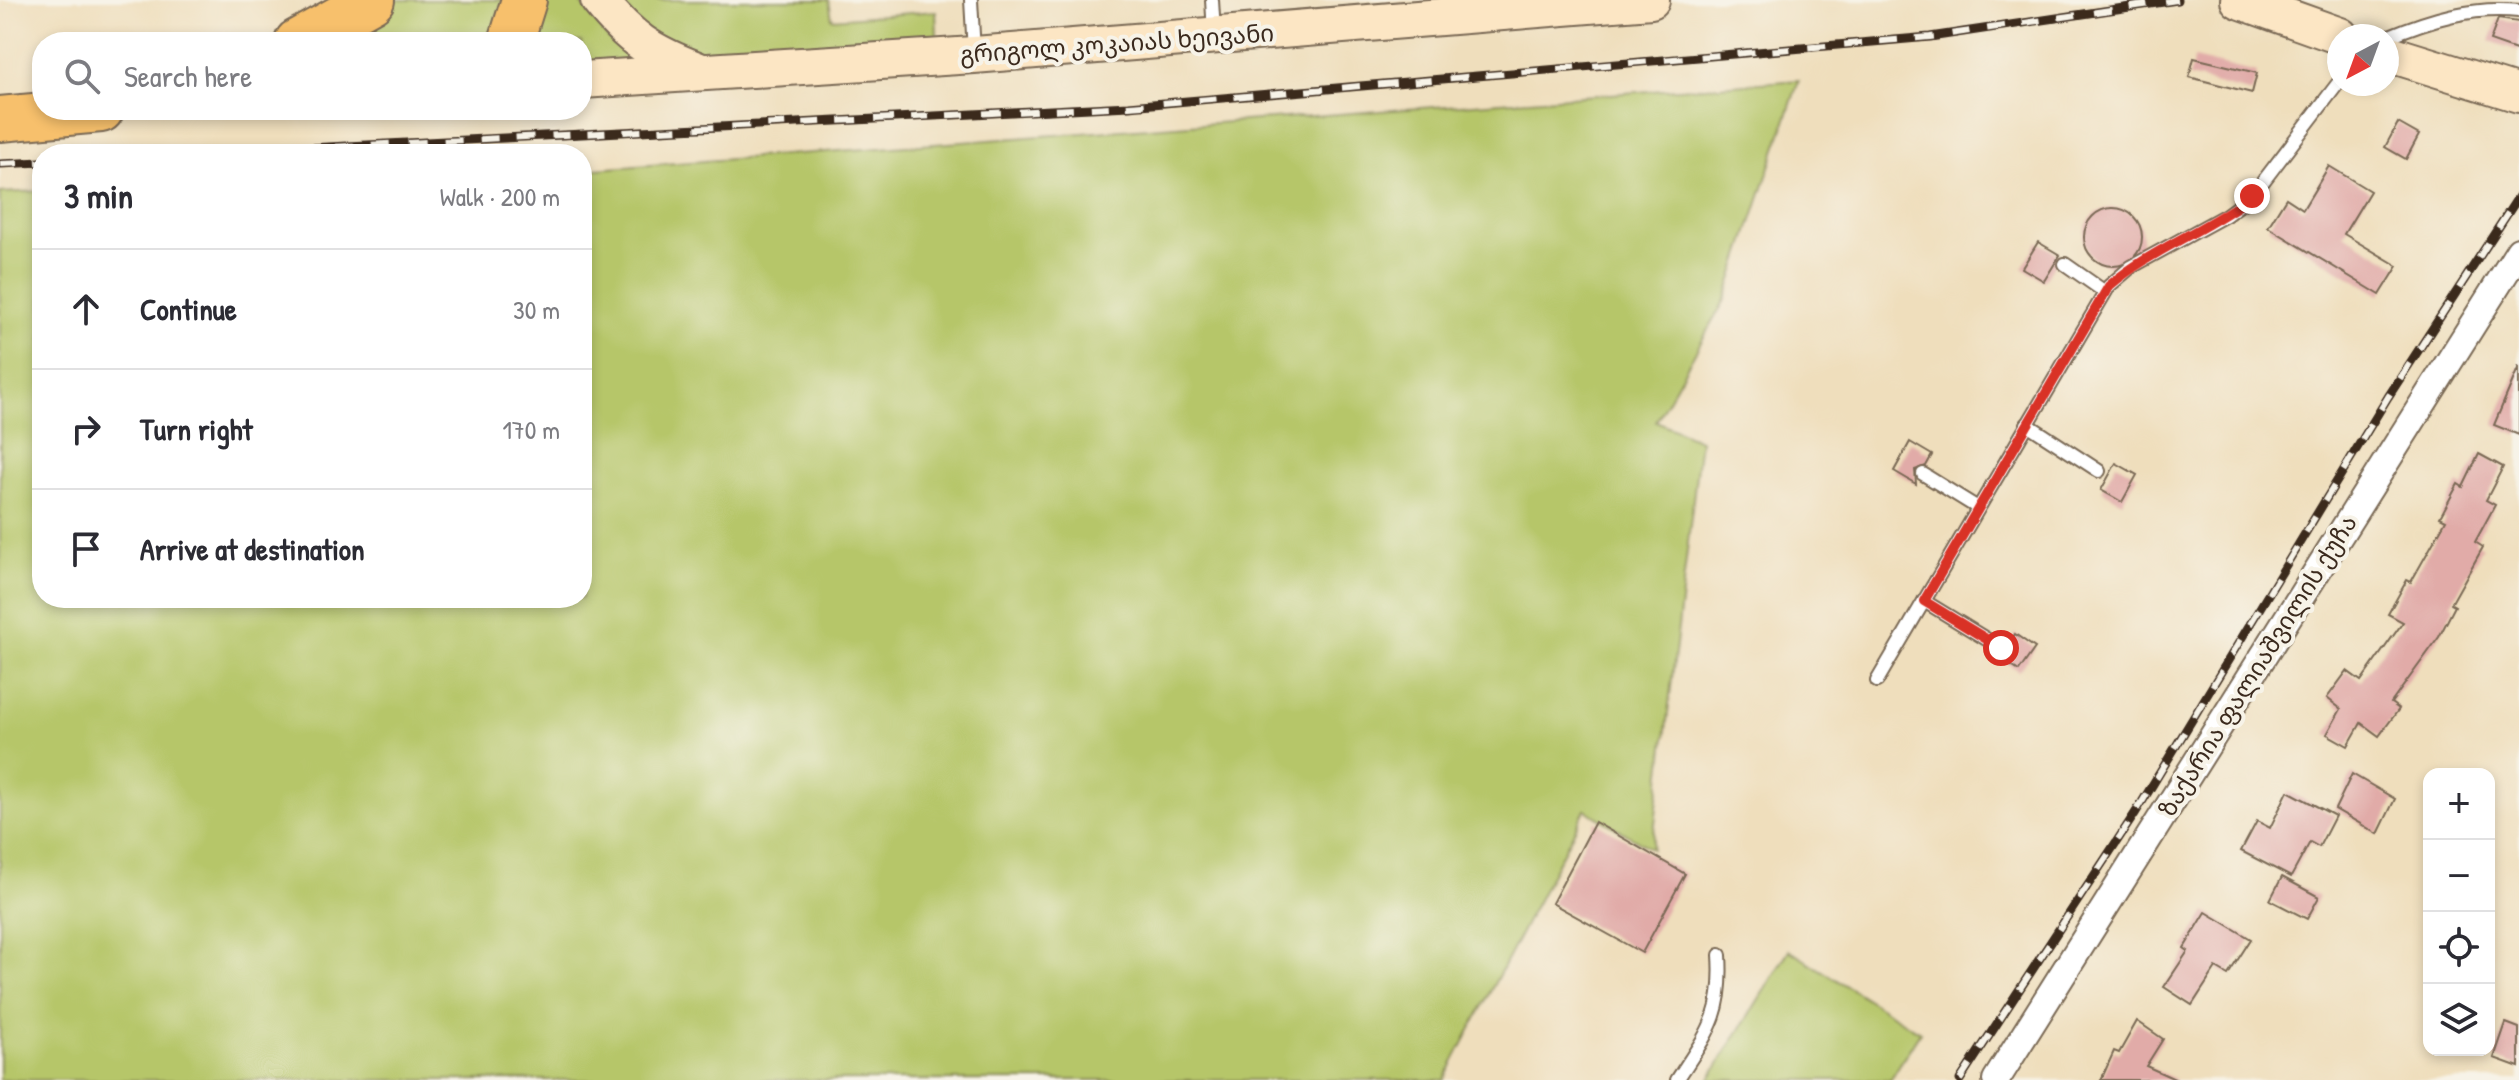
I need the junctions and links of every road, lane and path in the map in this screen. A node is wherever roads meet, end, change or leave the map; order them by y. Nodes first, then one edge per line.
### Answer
1 (372, 0) edge
2 (524, 0) edge
3 (599, 0) edge
4 (971, 0) edge
5 (1212, 0) edge
6 (1651, 0) edge
7 (2239, 0) edge
8 (1503, 7) edge
9 (1440, 10) edge
10 (2519, 11) edge
11 (2327, 31) edge
12 (315, 32) edge
13 (514, 32) edge
14 (2399, 33) edge
15 (1214, 37) junction
16 (974, 55) junction
17 (2399, 57) edge
18 (710, 75) junction
19 (592, 80) edge
20 (2519, 94) edge
21 (2328, 96) edge
22 (32, 116) edge
23 (0, 119) edge
24 (2519, 251) edge
25 (2065, 264) dead end
26 (2105, 292) junction
27 (2027, 424) junction
28 (2099, 471) dead end
29 (1923, 474) dead end
30 (1978, 508) junction
31 (1924, 601) junction
32 (2001, 648) dead end
33 (1877, 681) dead end
34 (1720, 955) dead end
35 (1677, 1080) edge
36 (1996, 1080) edge

1 - 12 highway
2 - 13 highway
3 - 18 main road
4 - 16 lane
5 - 15 lane
6 - 8 main road, გრიგოლ კოკაიას ხეივანი
7 - 11 main road
8 - 9 main road, გრიგოლ კოკაიას ხეივანი
9 - 15 main road, გრიგოლ კოკაიას ხეივანი
10 - 14 lane
15 - 16 main road, გრიგოლ კოკაიას ხეივანი
16 - 18 main road, გრიგოლ კოკაიას ხეივანი
17 - 20 main road
18 - 19 main road, გრიგოლ კოკაიას ხეივანი
21 - 26 lane
22 - 23 highway
24 - 36 street, ზაქარია ფალიაშვილის ქუჩა
25 - 26 lane
26 - 27 lane
27 - 28 lane
27 - 30 lane
29 - 30 lane
30 - 31 lane
31 - 32 lane
31 - 33 lane
34 - 35 lane

